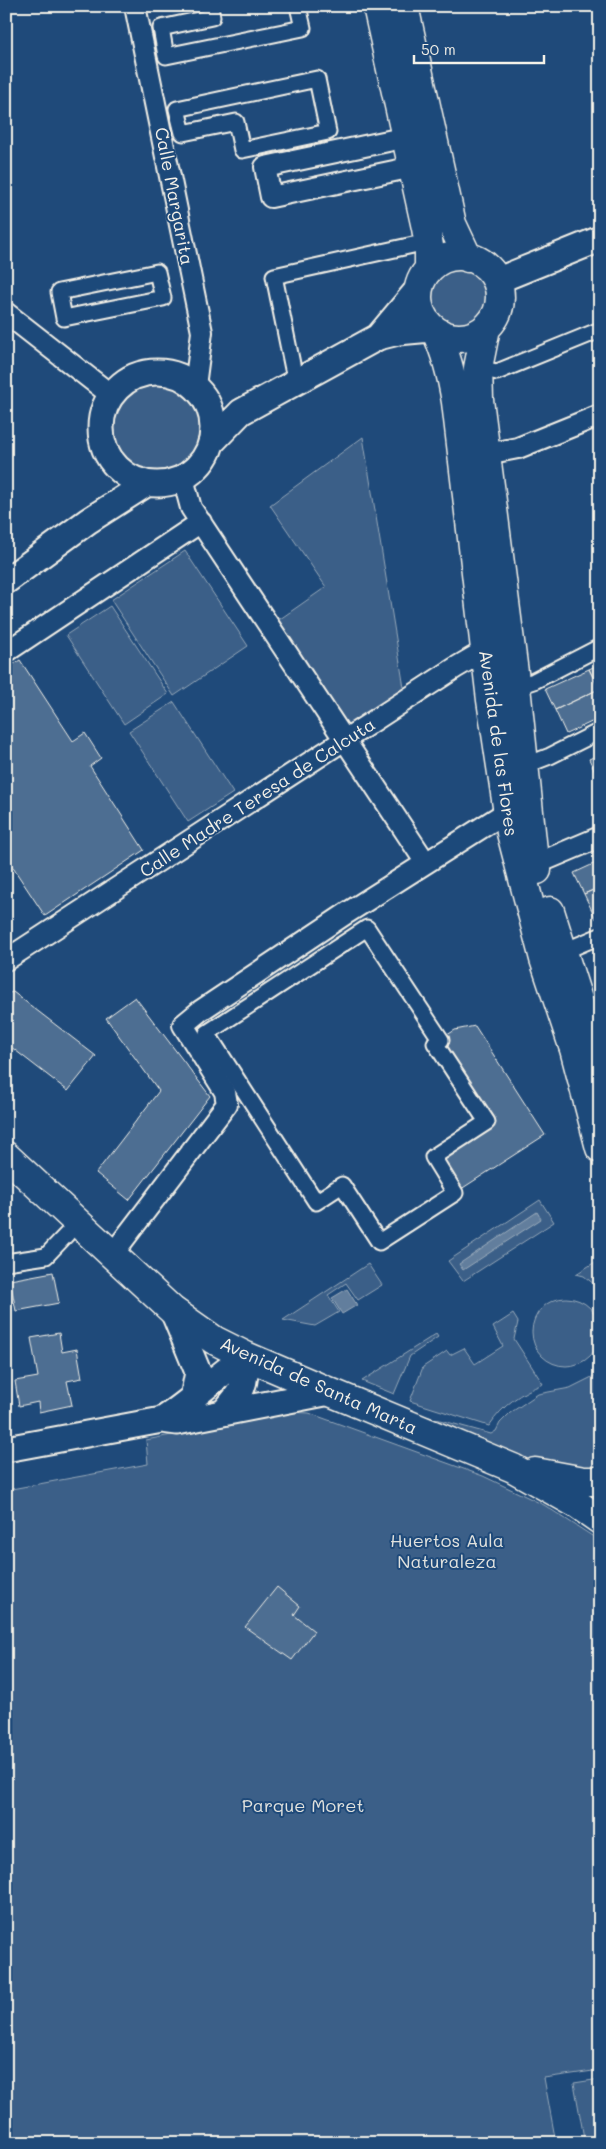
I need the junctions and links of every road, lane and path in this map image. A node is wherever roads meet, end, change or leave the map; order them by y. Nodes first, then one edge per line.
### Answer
1 (135, 6) edge
2 (210, 6) edge
3 (298, 6) edge
4 (377, 6) edge
5 (404, 6) edge
6 (178, 109) joint
7 (407, 137) junction
8 (435, 148) junction
9 (413, 167) junction
10 (600, 239) edge
11 (413, 245) dead end
12 (468, 258) junction
13 (424, 279) junction
14 (496, 281) junction
15 (6, 313) edge
16 (64, 318) joint
17 (486, 328) junction
18 (434, 330) junction
19 (600, 330) edge
20 (378, 337) junction
21 (478, 368) junction
22 (294, 369) dead end
23 (195, 386) junction
24 (111, 395) junction
25 (210, 411) junction
26 (241, 412) junction
27 (600, 415) edge
28 (211, 443) junction
29 (486, 454) junction
30 (118, 470) junction
31 (183, 478) junction
32 (146, 484) junction
33 (88, 522) junction
34 (201, 522) junction
35 (6, 581) edge
36 (497, 643) junction
37 (600, 647) edge
38 (6, 652) edge
39 (516, 687) junction
40 (600, 730) edge
41 (344, 739) junction
42 (524, 766) junction
43 (508, 811) junction
44 (600, 837) edge
45 (426, 864) junction
46 (529, 869) junction
47 (600, 936) edge
48 (562, 952) junction
49 (6, 960) edge
50 (592, 1019) edge
51 (207, 1033) joint
52 (600, 1069) edge
53 (600, 1148) edge
54 (6, 1156) edge
55 (67, 1234) dead end
56 (112, 1255) junction
57 (6, 1262) edge
58 (173, 1311) junction
59 (246, 1356) junction
60 (330, 1392) junction
61 (193, 1398) junction
62 (223, 1413) junction
63 (162, 1420) junction
64 (6, 1449) edge
65 (513, 1468) junction
66 (600, 1481) edge
67 (600, 1520) edge

1 - 23 street, Calle Margarita
2 - 3 street
4 - 7 main road
5 - 8 main road
6 - 6 street
7 - 8 street
7 - 9 main road
7 - 9 street
8 - 9 street
8 - 12 main road
9 - 13 main road
10 - 14 street
11 - 22 street
12 - 13 main road
12 - 14 main road
13 - 18 main road
13 - 20 street
14 - 17 main road
15 - 24 street
16 - 16 street
17 - 18 main road
17 - 21 main road, Avenida de las Flores
18 - 20 street
18 - 36 main road, Avenida de las Flores
19 - 21 street
20 - 26 street
21 - 29 main road, Avenida de las Flores
23 - 24 street
23 - 25 street
24 - 30 street
25 - 26 street
25 - 28 street
26 - 28 street
27 - 29 street
28 - 31 street
29 - 36 main road, Avenida de las Flores
30 - 32 street
30 - 33 street
31 - 32 street
31 - 34 street
32 - 33 street
33 - 35 street
34 - 38 street
34 - 41 street
36 - 39 main road, Avenida de las Flores
36 - 41 street, Calle Madre Teresa de Calcuta
36 - 43 main road, Avenida de las Flores
37 - 39 street
39 - 42 main road, Avenida de las Flores
40 - 42 street
41 - 45 street
41 - 49 street, Calle Madre Teresa de Calcuta
42 - 46 main road, Avenida de las Flores
43 - 45 street
43 - 46 main road, Avenida de las Flores
44 - 46 street
45 - 56 street
46 - 48 main road, Avenida de las Flores
46 - 53 main road, Avenida de las Flores
47 - 48 street
48 - 50 main road, Avenida de las Flores
50 - 52 main road, Avenida de las Flores
51 - 51 street
54 - 56 main road, Avenida de Santa Marta
55 - 57 street
56 - 58 main road, Avenida de Santa Marta
58 - 59 main road, Avenida de Santa Marta
58 - 61 street
59 - 60 main road, Avenida de Santa Marta
59 - 61 street
59 - 62 street
60 - 62 street
60 - 65 main road, Avenida de Santa Marta
61 - 63 street
62 - 63 street
63 - 64 street
65 - 66 main road, Avenida de Santa Marta
65 - 67 main road, Avenida de Santa Marta

